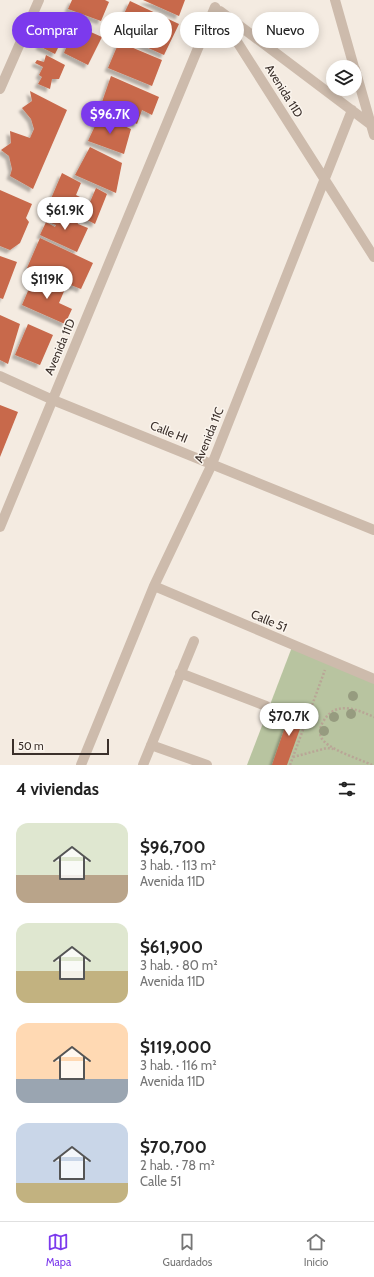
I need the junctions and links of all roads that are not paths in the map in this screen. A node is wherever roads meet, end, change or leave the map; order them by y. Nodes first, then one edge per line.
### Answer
1 (39, 0) edge
2 (335, 0) edge
3 (215, 7) junction
4 (353, 60) edge
5 (3, 72) edge
6 (0, 89) edge
7 (362, 93) edge
8 (352, 110) junction
9 (374, 126) edge
10 (374, 135) edge
11 (374, 257) edge
12 (0, 376) edge
13 (53, 400) junction
14 (212, 464) junction
15 (373, 525) edge
16 (0, 527) edge
17 (154, 586) junction
18 (194, 641) dead end
19 (180, 673) junction
20 (374, 679) edge
21 (266, 706) dead end
22 (151, 744) junction
23 (81, 765) edge
24 (143, 765) edge
25 (207, 765) edge

1 - 5 street
2 - 4 street
3 - 8 street
3 - 11 street, Avenida 11D
3 - 13 street, Avenida 11D
5 - 6 street
7 - 10 street
8 - 9 street
8 - 14 street, Avenida 11C
12 - 13 street, Calle HI
13 - 14 street, Calle HI
13 - 16 street, Avenida 11D
14 - 15 street, Calle HI
14 - 17 street, Avenida 11C
17 - 20 street, Calle 51
17 - 23 street, Avenida 11C
18 - 19 street
19 - 21 street
19 - 22 street
22 - 24 street
22 - 25 street

